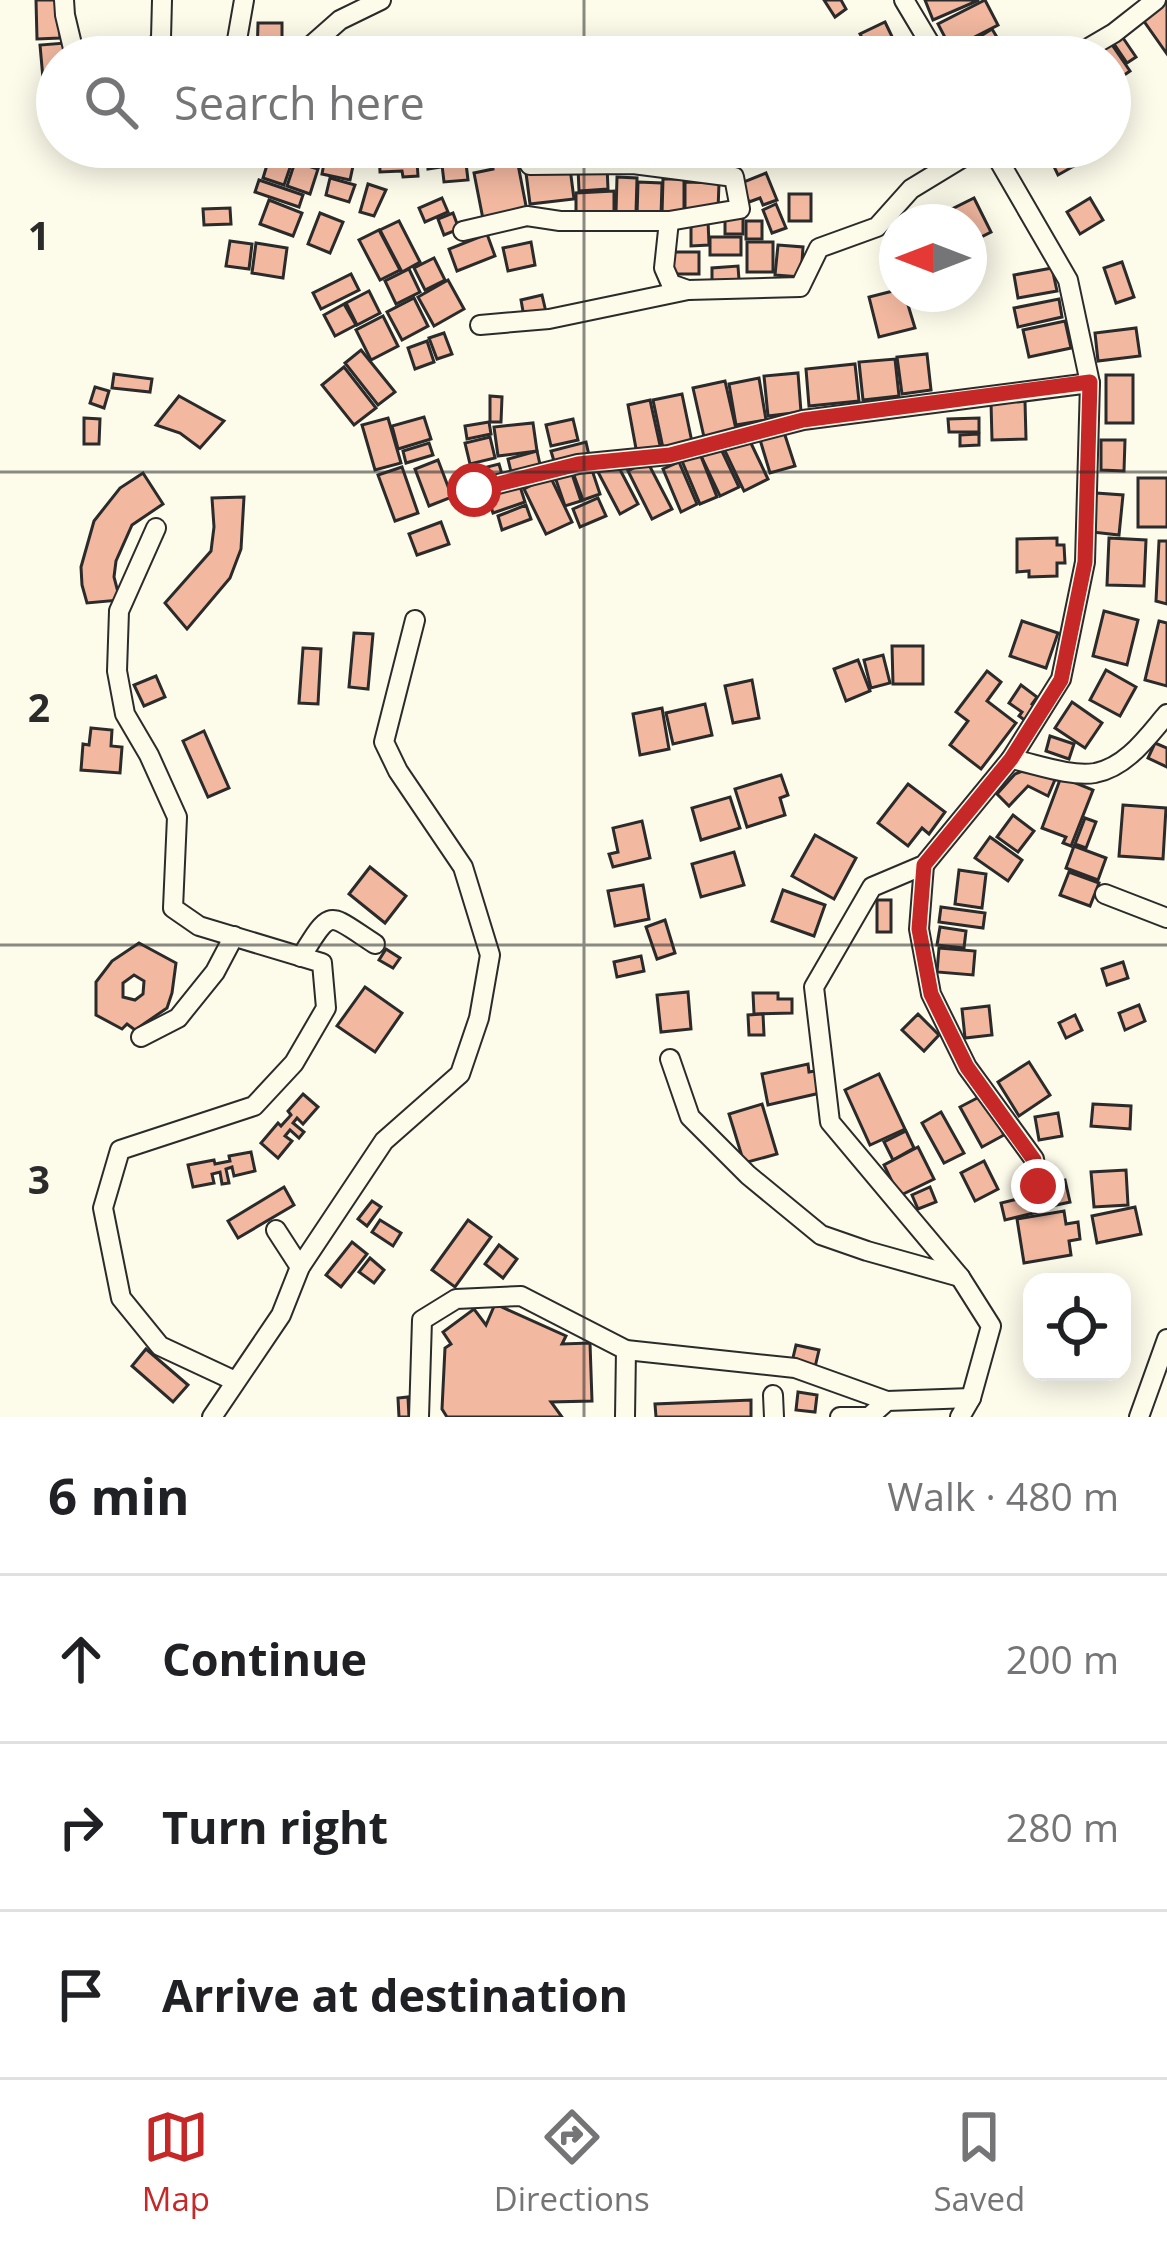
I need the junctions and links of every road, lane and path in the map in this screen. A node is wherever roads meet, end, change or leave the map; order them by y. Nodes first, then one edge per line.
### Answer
1 (64, 0) edge
2 (162, 0) edge
3 (244, 0) edge
4 (381, 0) edge
5 (904, 0) edge
6 (1156, 0) edge
7 (70, 36) edge
8 (161, 36) edge
9 (238, 36) edge
10 (322, 36) edge
11 (925, 36) edge
12 (1107, 36) edge
13 (664, 168) edge
14 (945, 168) edge
15 (1003, 168) edge
16 (669, 221) junction
17 (463, 231) dead end
18 (688, 290) junction
19 (480, 325) dead end
20 (1090, 382) junction
21 (474, 490) dead end
22 (156, 528) dead end
23 (415, 620) dead end
24 (1167, 714) edge
25 (1011, 759) junction
26 (924, 865) junction
27 (1105, 893) dead end
28 (1167, 919) edge
29 (234, 936) junction
30 (375, 944) dead end
31 (302, 957) junction
32 (142, 1037) dead end
33 (670, 1059) dead end
34 (1038, 1186) dead end
35 (276, 1230) dead end
36 (300, 1267) junction
37 (960, 1277) junction
38 (1167, 1339) edge
39 (626, 1350) junction
40 (235, 1382) junction
41 (773, 1395) dead end
42 (971, 1398) junction
43 (887, 1401) junction
44 (212, 1417) edge
45 (419, 1417) edge
46 (625, 1417) edge
47 (774, 1417) edge
48 (840, 1417) edge
49 (869, 1417) edge
50 (960, 1417) edge
51 (1139, 1417) edge

1 - 7 street
2 - 8 street
3 - 9 street
4 - 10 street
5 - 11 street
6 - 12 street
13 - 16 street
14 - 18 street
15 - 20 street
16 - 17 street
16 - 18 street
18 - 19 street
20 - 21 street
20 - 25 street
22 - 29 street
23 - 36 street
24 - 25 street
25 - 26 street
26 - 34 street
26 - 37 street
27 - 28 street
29 - 31 street
29 - 32 street
30 - 31 street
31 - 40 street
33 - 37 street
35 - 36 street
36 - 40 street
37 - 42 street
38 - 51 street
39 - 43 street
39 - 45 street
39 - 46 street
40 - 44 street
41 - 47 street
42 - 43 street
42 - 50 street
43 - 49 street
48 - 49 street

